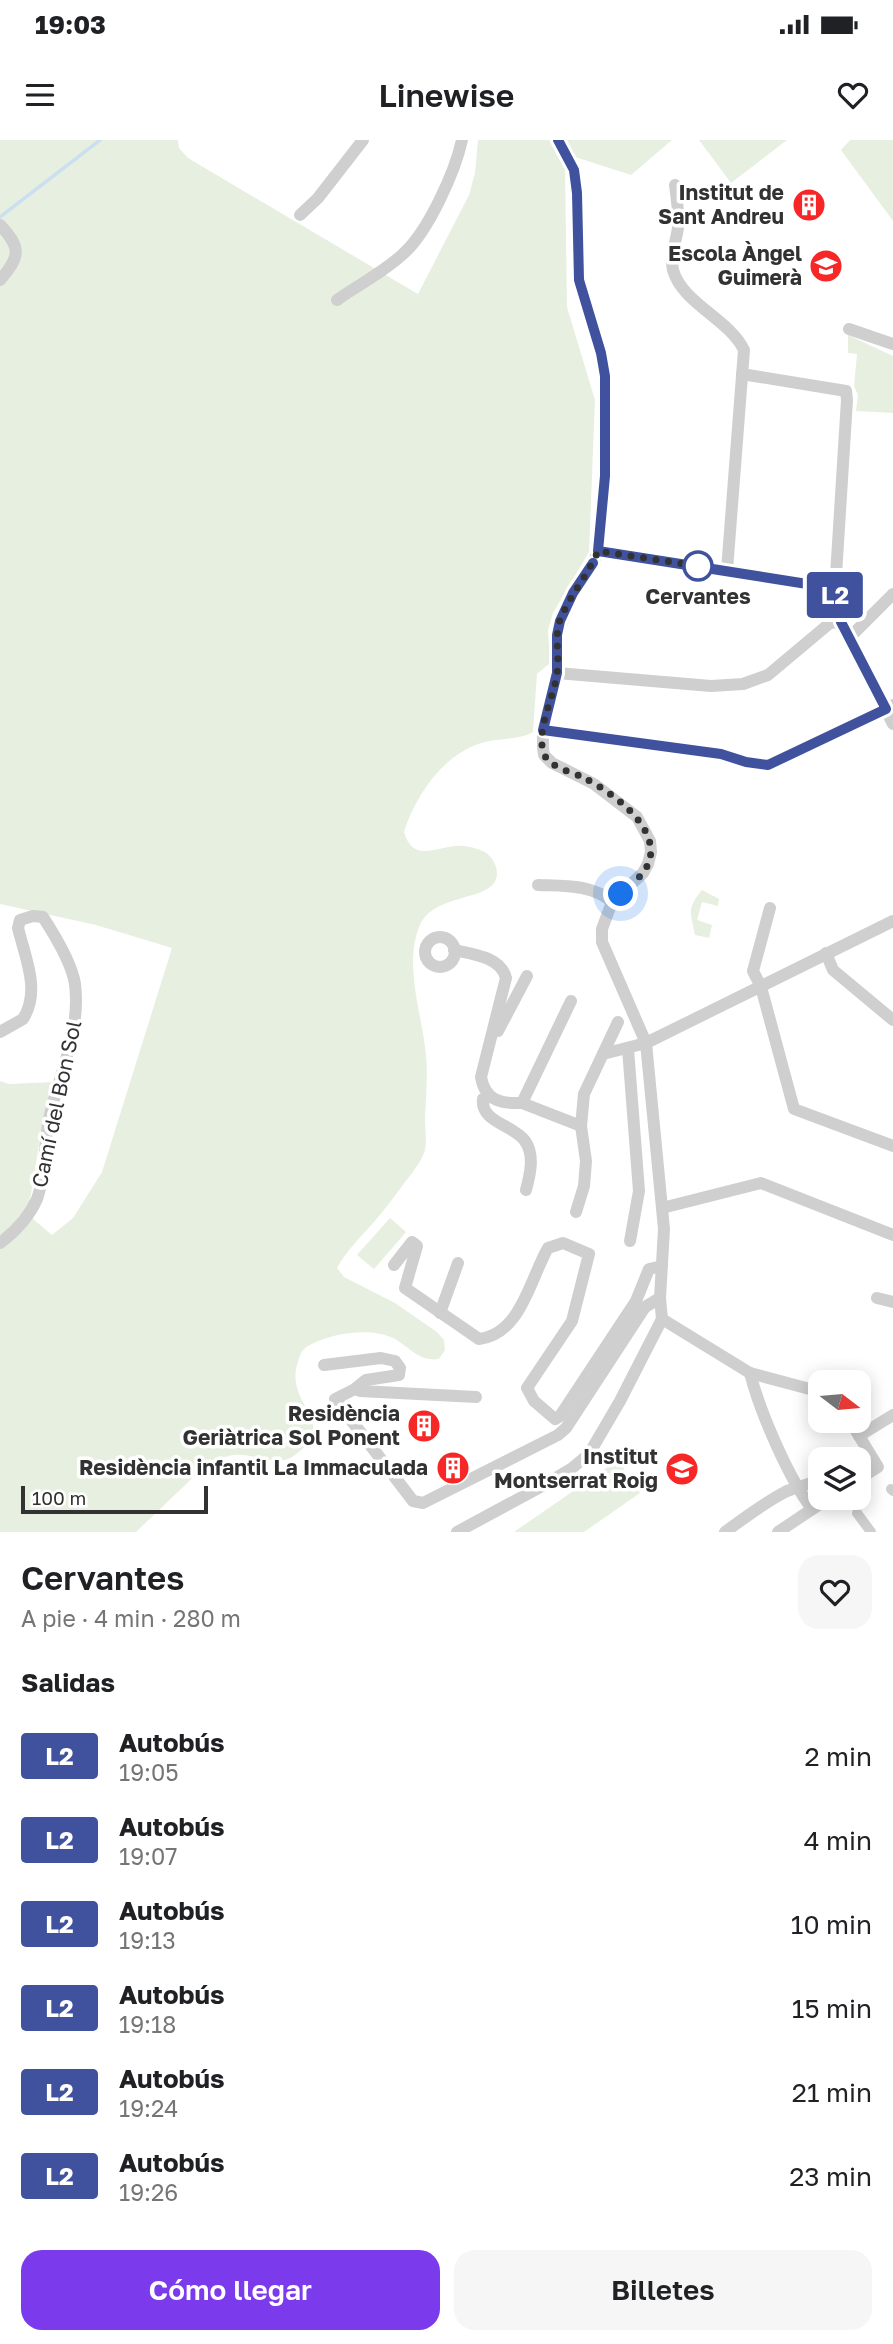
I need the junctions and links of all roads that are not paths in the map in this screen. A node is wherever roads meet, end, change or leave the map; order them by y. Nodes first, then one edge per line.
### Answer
1 (363, 140) edge
2 (463, 140) edge
3 (558, 140) edge
4 (675, 185) dead end
5 (300, 215) dead end
6 (4, 229) edge
7 (0, 280) edge
8 (337, 300) dead end
9 (849, 329) dead end
10 (893, 344) edge
11 (742, 374) junction
12 (598, 551) junction
13 (727, 570) junction
14 (835, 591) junction
15 (893, 594) edge
16 (841, 622) junction
17 (850, 637) junction
18 (557, 673) junction
19 (890, 707) edge
20 (893, 724) edge
21 (543, 730) junction
22 (538, 885) dead end
23 (612, 902) junction
24 (770, 908) dead end
25 (893, 921) edge
26 (454, 950) junction
27 (826, 953) junction
28 (527, 976) dead end
29 (761, 987) junction
30 (571, 1001) dead end
31 (893, 1020) edge
32 (618, 1022) dead end
33 (0, 1032) edge
34 (491, 1032) junction
35 (646, 1043) junction
36 (628, 1049) junction
37 (603, 1054) junction
38 (490, 1097) junction
39 (522, 1103) junction
40 (581, 1126) junction
41 (893, 1146) edge
42 (526, 1190) dead end
43 (662, 1208) junction
44 (576, 1212) dead end
45 (893, 1235) edge
46 (630, 1241) dead end
47 (0, 1243) edge
48 (458, 1263) dead end
49 (394, 1265) dead end
50 (662, 1266) junction
51 (660, 1297) junction
52 (877, 1298) dead end
53 (893, 1302) edge
54 (440, 1313) junction
55 (662, 1319) junction
56 (324, 1365) dead end
57 (750, 1373) junction
58 (764, 1377) junction
59 (355, 1388) junction
60 (754, 1388) junction
61 (808, 1389) edge
62 (476, 1397) dead end
63 (893, 1415) edge
64 (857, 1433) edge
65 (859, 1436) junction
66 (864, 1447) edge
67 (871, 1453) edge
68 (871, 1471) edge
69 (808, 1485) edge
70 (796, 1487) junction
71 (808, 1504) edge
72 (811, 1510) edge
73 (857, 1513) dead end
74 (457, 1532) edge
75 (725, 1532) edge
76 (778, 1532) edge
77 (871, 1532) edge

1 - 5 street
2 - 8 street
3 - 12 street
4 - 11 street
6 - 7 street
9 - 10 street
11 - 13 street
11 - 14 street
12 - 13 street
12 - 18 street
13 - 14 street
14 - 16 street
15 - 17 street
16 - 17 street
16 - 18 street
17 - 19 street
18 - 21 street
19 - 20 street
19 - 21 street
21 - 23 street
22 - 23 street
23 - 35 street
24 - 29 street
25 - 27 street
26 - 26 street
26 - 34 street
27 - 29 street
27 - 31 street
28 - 34 street
29 - 35 street
29 - 41 street
30 - 39 street
32 - 37 street
33 - 47 street, Camí del Bon Sol
34 - 38 street
35 - 36 street
35 - 43 street
36 - 37 street
36 - 46 street
37 - 40 street
38 - 39 street
38 - 42 street
39 - 40 street
40 - 44 street
43 - 45 street
43 - 50 street
48 - 54 street
49 - 54 street
50 - 51 street
50 - 54 street
51 - 55 street
51 - 59 street
52 - 53 street
55 - 57 street
55 - 74 street
56 - 59 street
57 - 58 street
57 - 60 street
58 - 60 street
58 - 61 street
59 - 62 street
60 - 70 street
63 - 65 street
64 - 65 street
65 - 66 street
67 - 68 street
69 - 70 street
70 - 71 street
70 - 75 street
72 - 76 street
73 - 77 street

